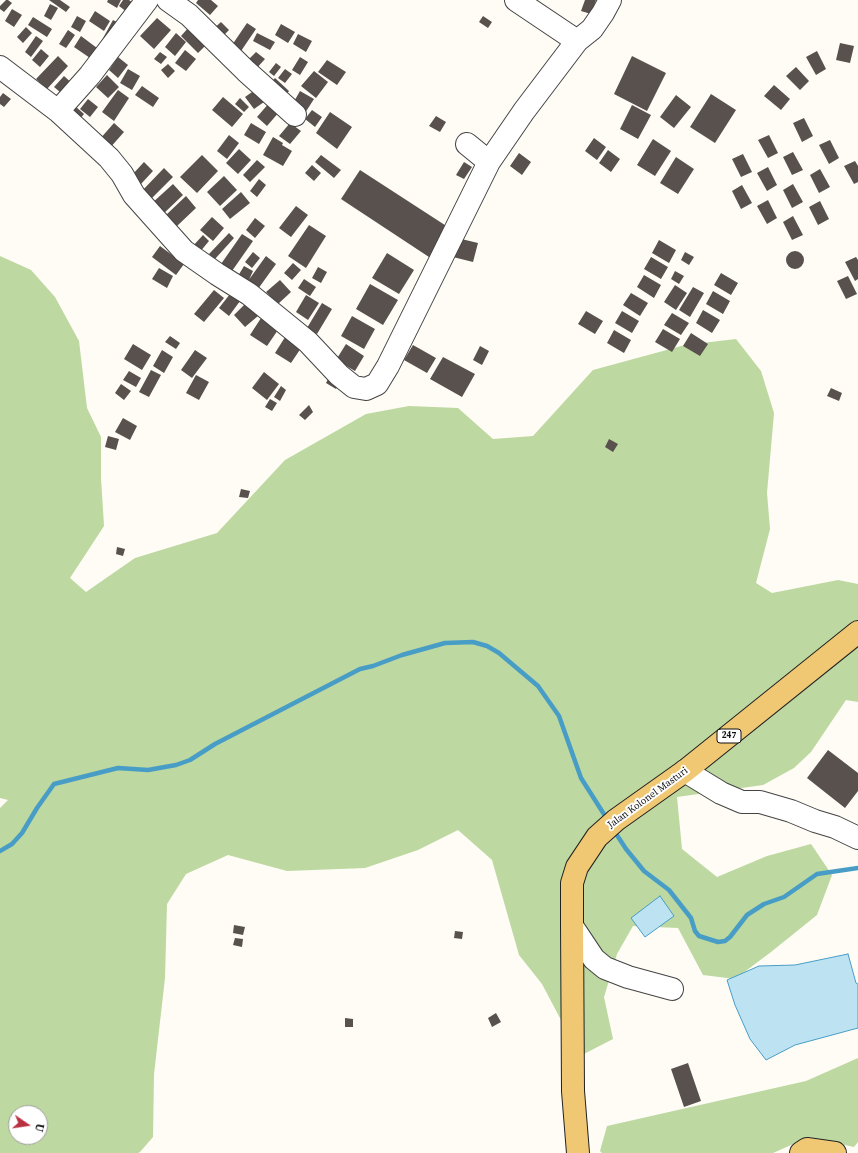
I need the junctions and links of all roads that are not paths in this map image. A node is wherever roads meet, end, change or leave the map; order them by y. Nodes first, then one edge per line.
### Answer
1 (147, 0) edge
2 (168, 0) edge
3 (516, 0) edge
4 (610, 0) edge
5 (577, 41) junction
6 (0, 67) edge
7 (58, 111) junction
8 (295, 115) dead end
9 (467, 144) dead end
10 (489, 162) junction
11 (858, 632) edge
12 (685, 771) junction
13 (858, 838) edge
14 (572, 926) junction
15 (672, 989) dead end
16 (578, 1153) edge
17 (801, 1153) edge
18 (835, 1153) edge

1 - 7 street
2 - 8 street
3 - 5 street
4 - 5 street
5 - 10 street
6 - 7 street
7 - 10 street
9 - 10 street
11 - 12 main road, Jalan Kolonel Masturi / 247
12 - 13 street
12 - 14 main road, Jalan Kolonel Masturi / 247
14 - 15 street
14 - 16 main road, Jalan Kolonel Masturi / 247
17 - 18 main road

